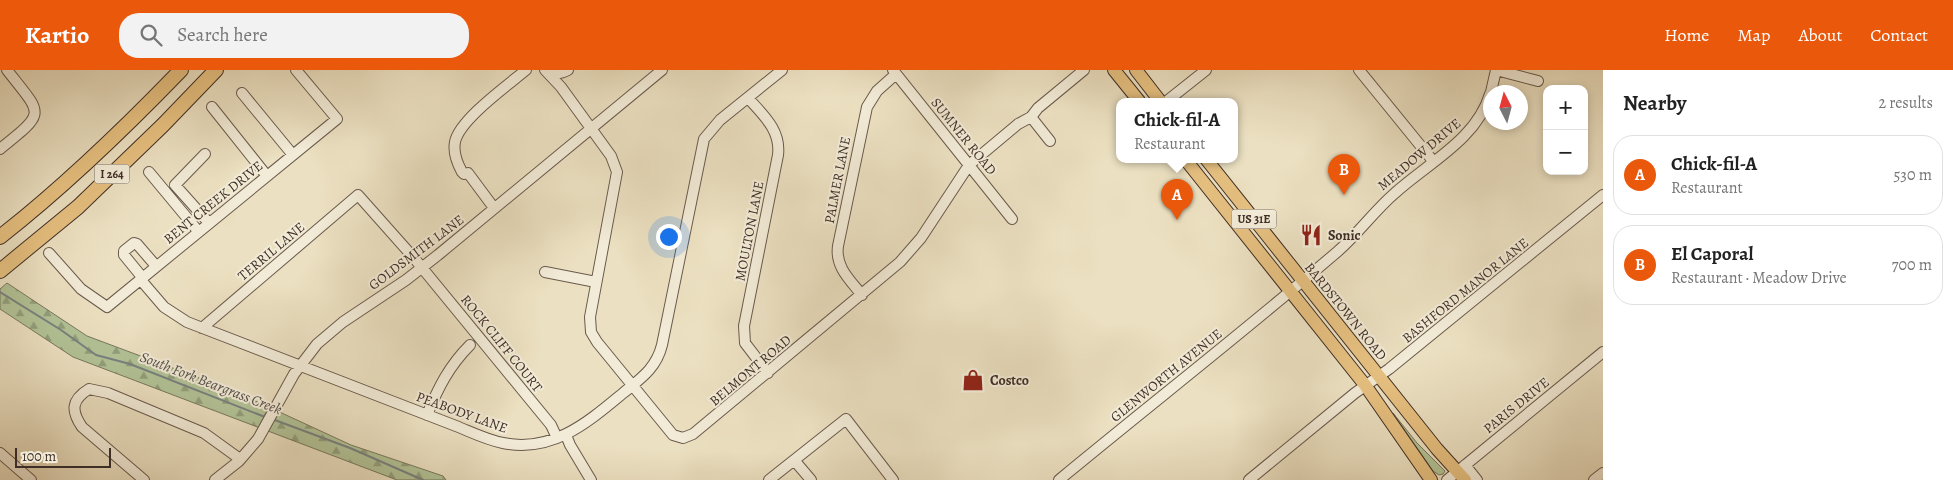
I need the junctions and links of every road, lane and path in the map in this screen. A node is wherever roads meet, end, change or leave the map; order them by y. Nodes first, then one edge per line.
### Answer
1 (7, 70) edge
2 (181, 70) edge
3 (216, 70) edge
4 (296, 70) edge
5 (526, 70) edge
6 (546, 70) edge
7 (568, 70) edge
8 (662, 70) edge
9 (782, 70) edge
10 (1084, 70) edge
11 (1114, 70) edge
12 (1136, 70) edge
13 (1206, 70) edge
14 (1359, 70) edge
15 (1496, 70) edge
16 (895, 72) edge
17 (1538, 81) dead end
18 (1493, 85) edge
19 (242, 93) dead end
20 (748, 98) junction
21 (1137, 98) edge
22 (1158, 98) edge
23 (1171, 98) edge
24 (212, 106) dead end
25 (1483, 113) edge
26 (1031, 116) junction
27 (590, 129) junction
28 (1050, 140) dead end
29 (0, 149) edge
30 (205, 154) dead end
31 (293, 155) junction
32 (1433, 161) junction
33 (1188, 163) edge
34 (1209, 163) edge
35 (969, 165) junction
36 (149, 172) dead end
37 (267, 176) junction
38 (358, 195) joint
39 (1603, 195) edge
40 (494, 208) junction
41 (1012, 219) dead end
42 (209, 223) junction
43 (198, 231) junction
44 (0, 237) edge
45 (49, 253) dead end
46 (156, 266) junction
47 (422, 268) junction
48 (0, 271) edge
49 (545, 272) dead end
50 (141, 278) junction
51 (1302, 280) junction
52 (596, 282) junction
53 (1291, 291) junction
54 (862, 295) junction
55 (202, 328) junction
56 (470, 345) dead end
57 (1603, 352) edge
58 (300, 366) junction
59 (768, 372) junction
60 (1379, 375) junction
61 (1365, 385) junction
62 (632, 386) junction
63 (427, 415) junction
64 (561, 437) junction
65 (0, 453) edge
66 (240, 459) junction
67 (794, 460) junction
68 (1462, 472) edge
69 (1603, 473) edge
70 (31, 480) edge
71 (144, 480) edge
72 (215, 480) edge
73 (591, 480) edge
74 (769, 480) edge
75 (811, 480) edge
76 (893, 480) edge
77 (1059, 480) edge
78 (1249, 480) edge
79 (1431, 480) edge
80 (1447, 480) edge
81 (1477, 480) edge
82 (1594, 480) edge

1 - 29 street
2 - 44 highway, I 264
3 - 48 highway, I 264
4 - 31 street, BENT CREEK DRIVE
5 - 40 street
6 - 7 street
6 - 27 street, BELMONT ROAD
8 - 27 street, GOLDSMITH LANE
9 - 20 street, PEABODY LANE
10 - 26 street, BELMONT ROAD
11 - 21 main road
12 - 22 main road
13 - 23 street
14 - 32 street
15 - 17 street
15 - 18 street, MEADOW DRIVE
16 - 35 street, SUMNER ROAD
16 - 54 street, PALMER LANE
19 - 31 street
20 - 59 street, MOULTON LANE
20 - 62 street, PEABODY LANE
24 - 37 street
25 - 32 street, MEADOW DRIVE
26 - 28 street
26 - 35 street, BELMONT ROAD
27 - 40 street, GOLDSMITH LANE
27 - 52 street, BELMONT ROAD
30 - 42 street
31 - 37 street, BENT CREEK DRIVE
32 - 51 street, MEADOW DRIVE
33 - 53 main road, US 31E
34 - 51 main road, BARDSTOWN ROAD / US 31E
35 - 41 street, SUMNER ROAD
35 - 54 street, BELMONT ROAD
36 - 43 street
37 - 42 street, BENT CREEK DRIVE
38 - 47 street, ROCK CLIFF COURT
38 - 55 street, TERRIL LANE
39 - 60 street, BASHFORD MANOR LANE
40 - 47 street, GOLDSMITH LANE
42 - 43 street, BENT CREEK DRIVE
43 - 46 street, BENT CREEK DRIVE
45 - 50 street, BENT CREEK DRIVE
46 - 50 street, BENT CREEK DRIVE
46 - 50 street, PEABODY LANE
47 - 58 street, GOLDSMITH LANE
47 - 64 street, ROCK CLIFF COURT
49 - 52 street
50 - 55 street, PEABODY LANE
51 - 53 street, MEADOW DRIVE
51 - 60 main road, BARDSTOWN ROAD / US 31E
52 - 62 street, BELMONT ROAD
53 - 61 main road, US 31E
53 - 77 street, GLENWORTH AVENUE
54 - 59 street, BELMONT ROAD
55 - 58 street, PEABODY LANE
56 - 63 street
57 - 68 street, PARIS DRIVE
58 - 63 street, PEABODY LANE
58 - 66 street, GOLDSMITH LANE
59 - 62 street, BELMONT ROAD
60 - 61 street, BASHFORD MANOR LANE
60 - 68 main road, BARDSTOWN ROAD / US 31E
61 - 78 street, BASHFORD MANOR LANE
61 - 79 main road, US 31E
62 - 64 street, PEABODY LANE
63 - 64 street, PEABODY LANE
64 - 73 street, ROCK CLIFF COURT
65 - 70 street
66 - 71 street
66 - 72 street, GOLDSMITH LANE
67 - 74 street
67 - 75 street
67 - 76 street
68 - 80 street, PARIS DRIVE
68 - 81 street
69 - 82 street

